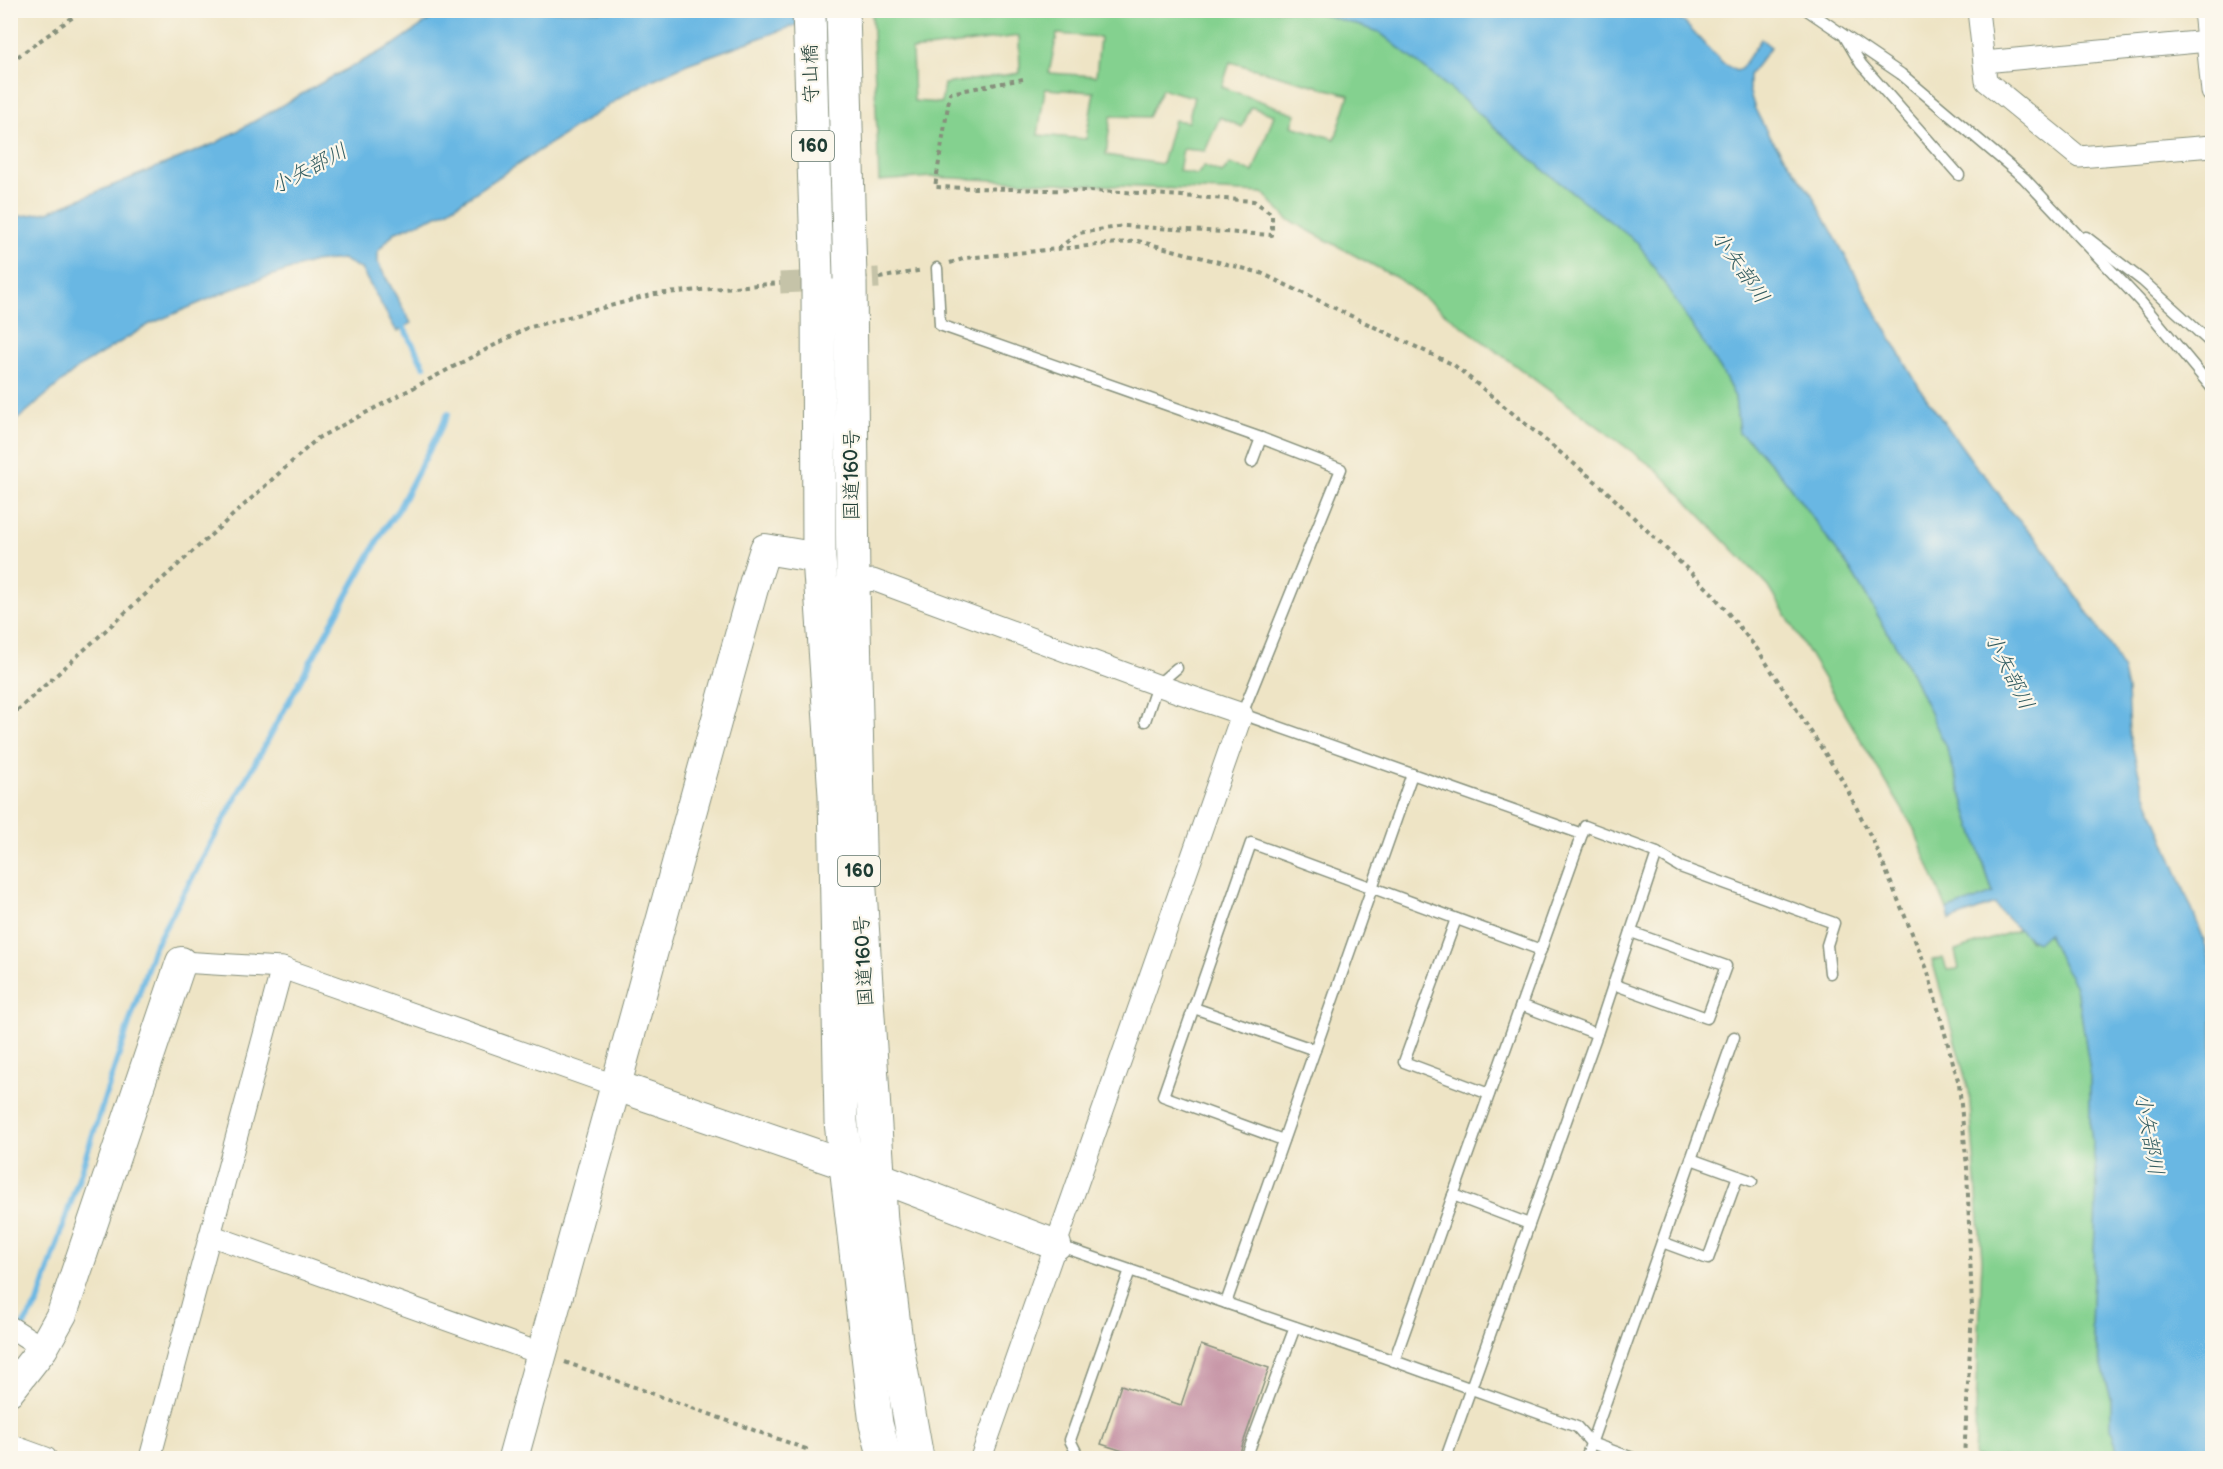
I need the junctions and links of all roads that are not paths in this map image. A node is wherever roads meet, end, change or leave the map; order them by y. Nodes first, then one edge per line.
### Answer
1 (809, 10) edge
2 (843, 10) edge
3 (1807, 10) edge
4 (1978, 10) edge
5 (2204, 10) edge
6 (1844, 34) junction
7 (2208, 40) junction
8 (1984, 62) junction
9 (2212, 92) edge
10 (2212, 146) edge
11 (1959, 176) dead end
12 (2058, 214) junction
13 (937, 268) road end
14 (865, 279) joint
15 (818, 280) joint
16 (2212, 344) edge
17 (2212, 388) edge
18 (1261, 438) junction
19 (1252, 462) dead end
20 (819, 558) junction
21 (853, 584) junction
22 (1177, 668) dead end
23 (1157, 685) junction
24 (1242, 714) junction
25 (1145, 721) dead end
26 (1412, 774) junction
27 (1582, 834) junction
28 (1657, 853) junction
29 (1372, 887) junction
30 (1456, 919) junction
31 (1631, 932) junction
32 (1541, 950) junction
33 (181, 962) joint
34 (282, 968) junction
35 (1830, 973) dead end
36 (1613, 984) junction
37 (1521, 1005) junction
38 (1194, 1008) junction
39 (1597, 1034) junction
40 (1734, 1037) dead end
41 (1315, 1050) junction
42 (617, 1086) junction
43 (1490, 1094) junction
44 (1283, 1140) junction
45 (1691, 1159) junction
46 (847, 1165) junction
47 (1738, 1176) junction
48 (878, 1178) junction
49 (1752, 1181) dead end
50 (1453, 1195) junction
51 (1529, 1224) junction
52 (210, 1235) junction
53 (1662, 1242) junction
54 (1056, 1245) junction
55 (1130, 1269) junction
56 (1226, 1303) junction
57 (1295, 1327) junction
58 (27, 1338) edge
59 (542, 1354) junction
60 (1394, 1360) junction
61 (10, 1390) edge
62 (1471, 1390) junction
63 (1591, 1443) junction
64 (10, 1444) edge
65 (46, 1458) edge
66 (150, 1458) edge
67 (513, 1458) edge
68 (885, 1458) edge
69 (917, 1458) edge
70 (981, 1458) edge
71 (1079, 1458) edge
72 (1246, 1458) edge
73 (1446, 1458) edge
74 (1586, 1458) edge
75 (1633, 1458) edge

1 - 15 highway, 守山橋 / 160
2 - 14 highway, 守山橋 / 160, bridge
3 - 6 lane
4 - 8 street
5 - 7 street
6 - 11 lane
6 - 12 lane
7 - 8 street
7 - 9 street
8 - 10 street
12 - 16 lane
12 - 17 lane
13 - 18 lane
14 - 21 highway, 国道160号 / 160
15 - 20 highway, 国道160号 / 160
18 - 19 lane
18 - 24 lane
20 - 42 street
20 - 46 highway, 国道160号 / 160
21 - 23 street
21 - 48 highway, 国道160号 / 160
22 - 23 lane
23 - 24 street
23 - 25 lane
24 - 26 lane
24 - 54 street
26 - 27 lane
26 - 29 lane
27 - 28 lane
27 - 32 lane
28 - 31 lane
28 - 35 lane
29 - 30 lane
29 - 38 lane
29 - 41 lane
30 - 32 lane
30 - 43 lane
31 - 36 lane
31 - 36 lane
32 - 37 lane
33 - 34 street
33 - 58 street
34 - 42 street
34 - 52 street
36 - 39 lane
37 - 39 lane
37 - 43 lane
38 - 41 lane
38 - 44 lane
39 - 51 lane
40 - 45 lane
41 - 44 lane
42 - 46 street
42 - 59 street
43 - 50 lane
44 - 56 lane
45 - 47 lane
45 - 53 lane
46 - 48 street
46 - 68 highway, 国道160号 / 160
47 - 49 lane
47 - 53 lane
48 - 54 street
48 - 69 highway, 国道160号 / 160
50 - 51 lane
50 - 60 lane
51 - 62 lane
52 - 59 street
52 - 66 street
53 - 63 lane
54 - 55 lane
54 - 70 street
55 - 56 lane
55 - 71 lane
56 - 57 lane
57 - 60 lane
57 - 72 lane
58 - 61 street
59 - 67 street
60 - 62 lane
62 - 63 lane
62 - 73 lane
63 - 74 lane
63 - 75 lane
64 - 65 street

